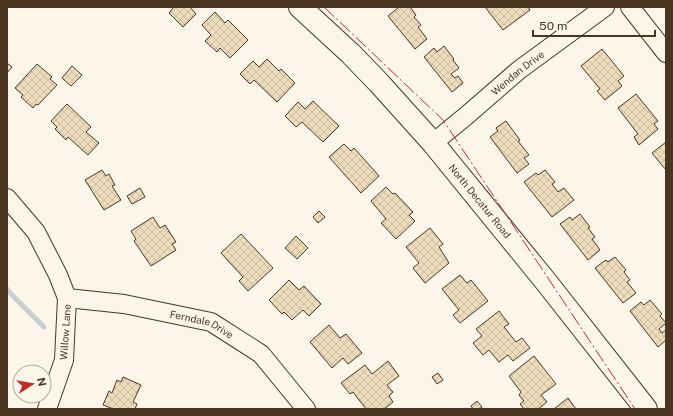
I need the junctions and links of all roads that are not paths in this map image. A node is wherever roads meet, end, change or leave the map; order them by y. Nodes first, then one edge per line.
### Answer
1 (300, 7) edge
2 (605, 7) edge
3 (630, 7) edge
4 (666, 53) edge
5 (433, 143) junction
6 (7, 198) edge
7 (67, 298) junction
8 (47, 409) edge
9 (306, 409) edge
10 (646, 409) edge

1 - 5 main road, North Decatur Road
2 - 5 street, Wendan Drive
3 - 4 street
5 - 10 main road, North Decatur Road
6 - 7 street, Willow Lane
7 - 8 street, Willow Lane
7 - 9 street, Ferndale Drive

